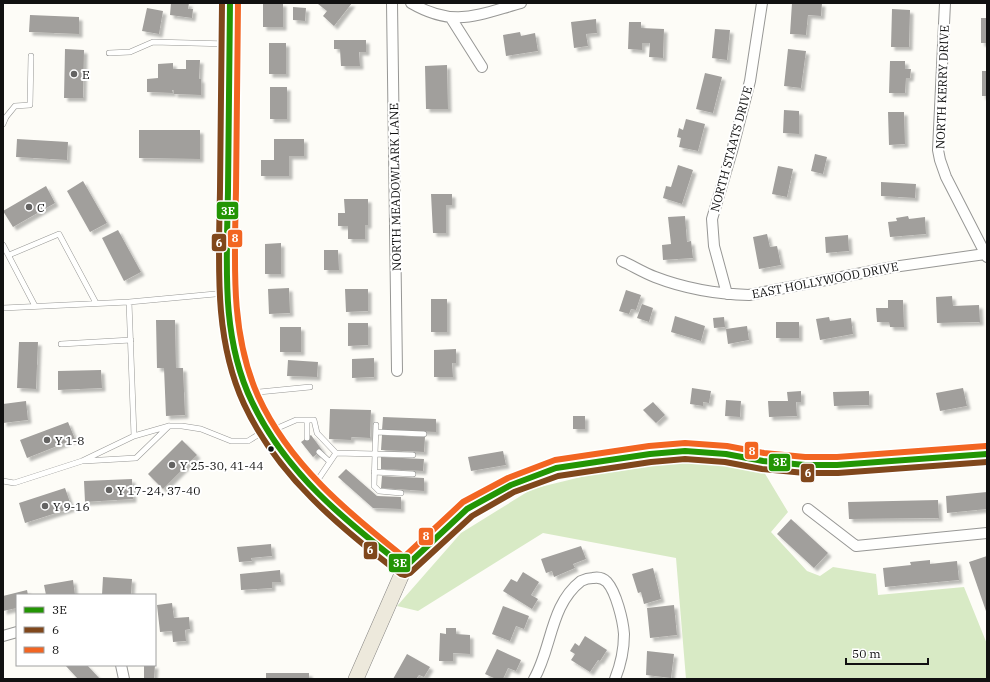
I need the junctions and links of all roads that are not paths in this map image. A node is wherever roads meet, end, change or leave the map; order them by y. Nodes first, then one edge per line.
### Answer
1 (230, 3) edge
2 (392, 3) edge
3 (411, 3) edge
4 (521, 3) edge
5 (762, 3) edge
6 (945, 3) edge
7 (451, 18) junction
8 (230, 44) junction
9 (110, 53) dead end
10 (31, 56) dead end
11 (482, 67) dead end
12 (3, 124) edge
13 (3, 245) edge
14 (9, 255) junction
15 (986, 255) edge
16 (622, 261) dead end
17 (227, 293) junction
18 (727, 294) junction
19 (129, 302) junction
20 (96, 303) junction
21 (35, 306) junction
22 (3, 308) edge
23 (131, 340) junction
24 (61, 344) dead end
25 (398, 371) dead end
26 (310, 387) dead end
27 (249, 393) junction
28 (307, 420) junction
29 (376, 425) dead end
30 (170, 426) junction
31 (266, 430) junction
32 (376, 432) junction
33 (424, 434) dead end
34 (134, 436) junction
35 (308, 438) dead end
36 (319, 452) dead end
37 (336, 453) junction
38 (375, 454) junction
39 (987, 454) edge
40 (413, 455) dead end
41 (82, 461) junction
42 (330, 462) junction
43 (374, 472) junction
44 (413, 474) dead end
45 (3, 481) edge
46 (312, 488) junction
47 (401, 493) dead end
48 (808, 510) dead end
49 (987, 533) edge
50 (405, 567) junction
51 (16, 632) edge
52 (3, 636) edge
53 (121, 666) edge
54 (124, 679) edge
55 (356, 679) edge
56 (534, 679) edge
57 (615, 679) edge

1 - 8 main road
2 - 25 street, NORTH MEADOWLARK LANE
3 - 7 street
4 - 7 street
5 - 18 street, NORTH STAATS DRIVE
6 - 15 street, NORTH KERRY DRIVE
7 - 11 street
8 - 9 lane
8 - 17 main road
10 - 12 lane
13 - 14 lane
14 - 20 lane
14 - 21 lane
15 - 18 street, EAST HOLLYWOOD DRIVE
16 - 18 street, EAST HOLLYWOOD DRIVE
17 - 19 lane
17 - 27 main road
19 - 20 lane
19 - 23 lane
20 - 21 lane
21 - 22 lane
23 - 24 lane
23 - 34 lane
26 - 27 lane
27 - 31 main road
28 - 31 lane
28 - 35 lane
28 - 37 lane
29 - 32 lane
30 - 31 lane
30 - 34 lane
30 - 41 lane
31 - 46 main road
32 - 33 lane
32 - 38 lane
34 - 41 lane
36 - 42 lane
37 - 38 lane
37 - 42 lane
38 - 40 lane
38 - 43 lane
39 - 50 main road
41 - 45 lane
42 - 46 lane
43 - 44 lane
43 - 47 lane
46 - 50 main road
48 - 49 street
50 - 55 main road
51 - 52 street
53 - 54 street
56 - 57 street

